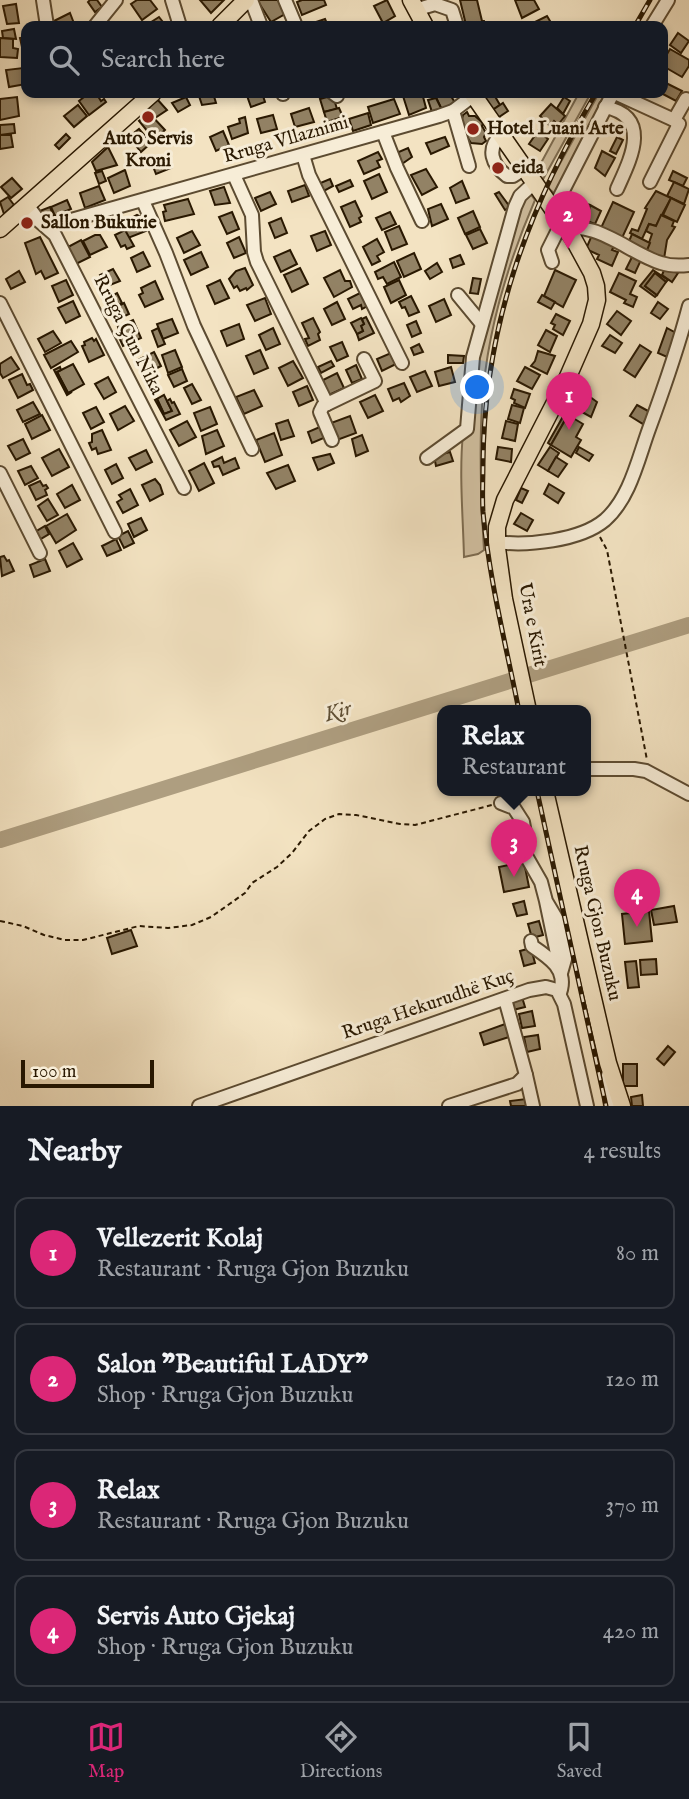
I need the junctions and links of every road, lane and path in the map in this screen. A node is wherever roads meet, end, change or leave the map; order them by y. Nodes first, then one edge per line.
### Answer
1 (43, 0) edge
2 (116, 0) edge
3 (172, 0) edge
4 (248, 0) edge
5 (285, 0) edge
6 (668, 0) edge
7 (413, 5) edge
8 (46, 21) edge
9 (99, 21) edge
10 (178, 21) edge
11 (225, 21) edge
12 (258, 21) edge
13 (294, 21) edge
14 (422, 21) edge
15 (455, 21) edge
16 (655, 21) edge
17 (147, 98) edge
18 (468, 98) edge
19 (476, 98) edge
20 (611, 98) edge
21 (625, 98) edge
22 (686, 99) dead end
23 (605, 107) junction
24 (453, 111) junction
25 (674, 120) junction
26 (383, 132) junction
27 (303, 155) junction
28 (469, 166) dead end
29 (234, 175) junction
30 (650, 182) dead end
31 (534, 183) junction
32 (617, 189) dead end
33 (143, 201) junction
34 (28, 206) junction
35 (553, 210) junction
36 (422, 221) dead end
37 (2, 223) edge
38 (566, 228) junction
39 (48, 229) junction
40 (552, 262) dead end
41 (689, 265) edge
42 (458, 295) dead end
43 (0, 303) edge
44 (689, 306) edge
45 (481, 323) junction
46 (364, 359) dead end
47 (402, 363) dead end
48 (327, 404) junction
49 (332, 440) dead end
50 (251, 449) dead end
51 (427, 458) dead end
52 (0, 473) edge
53 (184, 488) dead end
54 (592, 528) junction
55 (115, 532) dead end
56 (496, 545) junction
57 (40, 553) dead end
58 (527, 705) edge
59 (591, 769) edge
60 (646, 771) junction
61 (689, 794) edge
62 (546, 796) edge
63 (501, 803) joint
64 (0, 921) edge
65 (531, 941) dead end
66 (561, 973) junction
67 (560, 993) junction
68 (505, 999) junction
69 (608, 1063) junction
70 (526, 1075) junction
71 (223, 1102) edge
72 (199, 1106) edge
73 (449, 1106) edge
74 (533, 1106) edge
75 (587, 1106) edge
76 (611, 1106) edge
77 (622, 1106) edge

1 - 8 street
2 - 9 street
3 - 10 street
4 - 11 main road
4 - 12 street
5 - 13 street
6 - 16 street
7 - 14 main road
7 - 15 street
17 - 34 main road
18 - 24 street, Rruga Vllaznimi
19 - 31 main road
20 - 23 street
21 - 25 street
22 - 25 street
23 - 32 street
23 - 35 street
24 - 26 street, Rruga Vllaznimi
24 - 28 street
25 - 30 street
26 - 27 street, Rruga Vllaznimi
26 - 36 street
27 - 29 street, Rruga Vllaznimi
27 - 47 street
29 - 33 street, Rruga Vllaznimi
29 - 48 street
31 - 35 main road
31 - 45 street
33 - 39 street, Rruga Vllaznimi
33 - 50 street
34 - 37 main road
34 - 39 street, Rruga Çun Nika
35 - 38 main road
38 - 40 street
38 - 41 street
38 - 56 main road
39 - 53 street, Rruga Çun Nika
42 - 45 street
43 - 55 street
44 - 54 street
45 - 51 street
46 - 48 street
48 - 49 street
52 - 57 street
54 - 56 street
54 - 60 path
56 - 58 main road, Ura e Kirit
59 - 60 street
60 - 61 street
62 - 69 main road, Rruga Gjon Buzuku
63 - 64 path
63 - 66 street
65 - 66 street
66 - 67 street
67 - 68 street, Rruga Hekurudhë Kuç
67 - 75 street
68 - 70 street
68 - 71 street, Rruga Hekurudhë Kuç
69 - 76 street
69 - 77 main road, Rruga Gjon Buzuku
70 - 73 street
70 - 74 street
71 - 72 street, Rruga Hekurudhë Kuç

